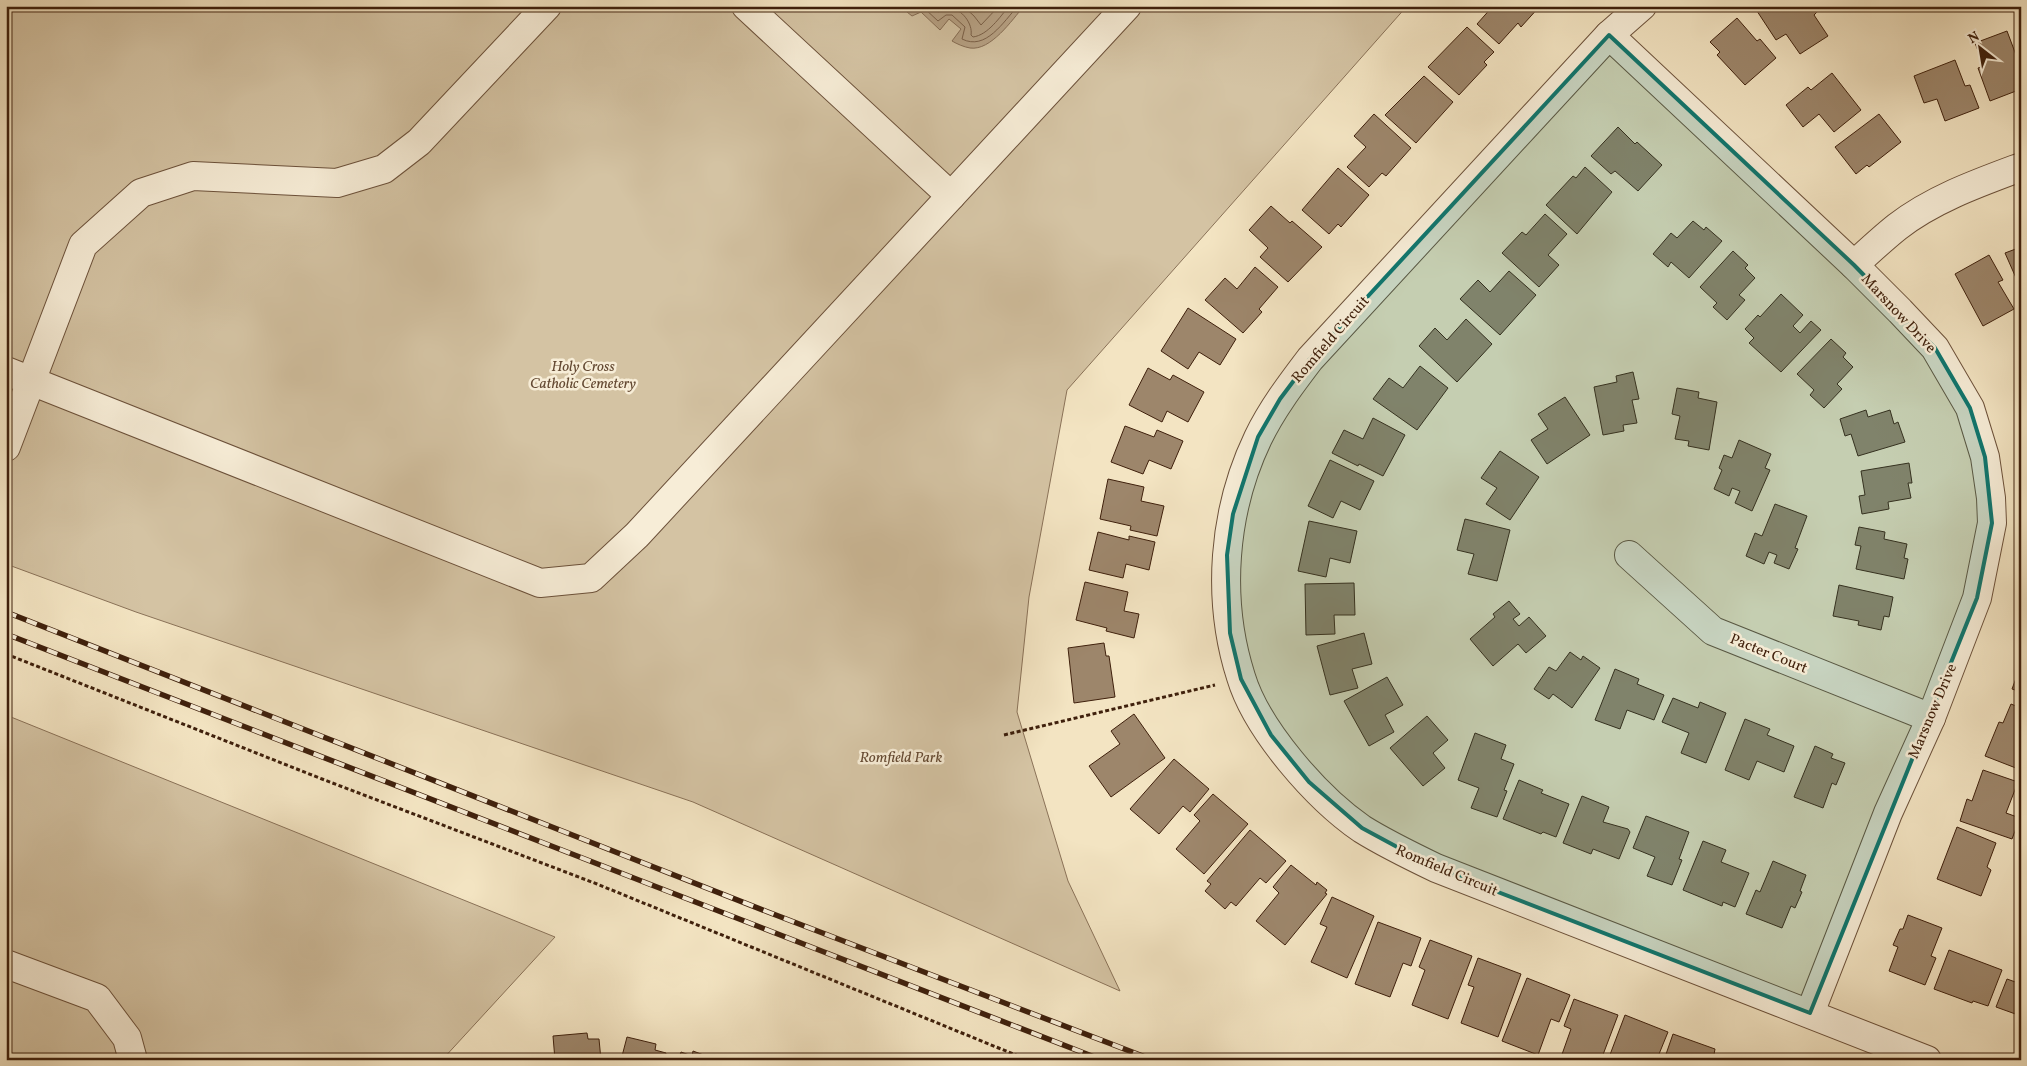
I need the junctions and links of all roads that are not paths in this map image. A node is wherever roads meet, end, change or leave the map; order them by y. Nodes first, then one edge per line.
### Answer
1 (547, 6) edge
2 (746, 6) edge
3 (1127, 6) edge
4 (1642, 6) edge
5 (1609, 36) junction
6 (2021, 167) edge
7 (951, 196) junction
8 (1854, 265) junction
9 (6, 371) edge
10 (32, 381) junction
11 (6, 447) edge
12 (1629, 555) dead end
13 (1931, 718) junction
14 (6, 964) edge
15 (1810, 1013) junction
16 (133, 1060) edge
17 (1927, 1060) edge

1 - 10 street
2 - 7 street
3 - 7 street
4 - 5 street, Romfield Circuit
5 - 8 street, Marsnow Drive
5 - 15 street, Romfield Circuit
6 - 8 street
7 - 10 street
8 - 13 street, Marsnow Drive
9 - 10 street
10 - 11 street
12 - 13 street, Pacter Court
13 - 15 street, Marsnow Drive
14 - 16 street
15 - 17 street, Romfield Circuit

